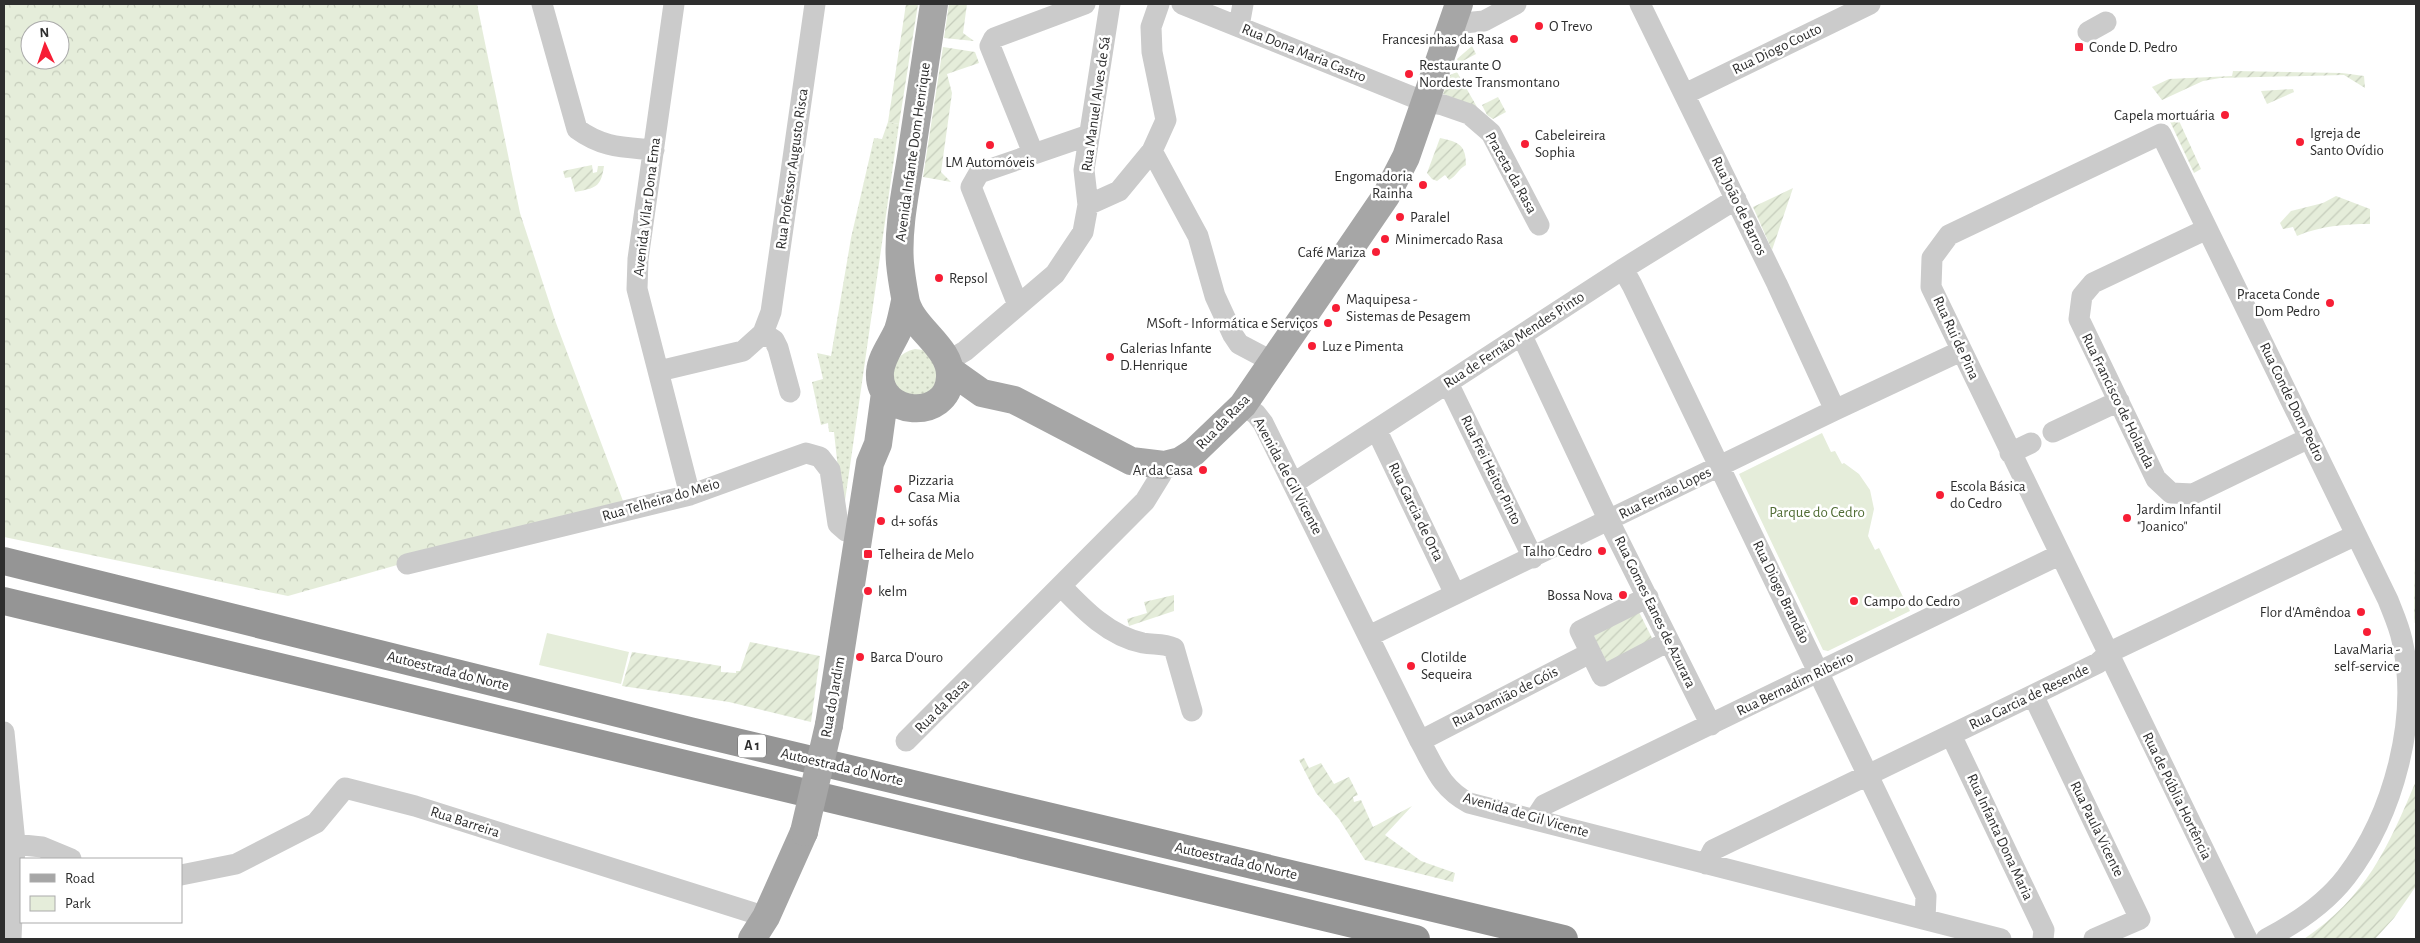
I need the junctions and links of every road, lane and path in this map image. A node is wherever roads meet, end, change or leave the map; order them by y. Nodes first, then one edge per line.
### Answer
1 (542, 4) edge
2 (674, 4) edge
3 (815, 4) edge
4 (934, 4) edge
5 (1084, 4) edge
6 (1110, 4) edge
7 (1159, 4) edge
8 (1182, 4) edge
9 (1243, 4) edge
10 (1516, 4) edge
11 (1640, 4) edge
12 (1870, 4) edge
13 (1456, 14) edge
14 (1239, 26) junction
15 (1685, 94) junction
16 (1425, 102) junction
17 (2161, 134) joint
18 (1089, 135) junction
19 (654, 150) junction
20 (1152, 151) junction
21 (1033, 153) junction
22 (1736, 199) junction
23 (1088, 205) junction
24 (1539, 225) dead end
25 (2207, 229) junction
26 (1623, 269) junction
27 (906, 301) junction
28 (1018, 305) junction
29 (763, 333) junction
30 (1522, 336) junction
31 (1961, 351) junction
32 (887, 353) junction
33 (944, 359) junction
34 (1274, 362) junction
35 (659, 371) junction
36 (1448, 383) junction
37 (790, 392) dead end
38 (885, 393) junction
39 (982, 393) junction
40 (2119, 400) junction
41 (1243, 405) junction
42 (927, 407) junction
43 (1835, 410) junction
44 (1377, 431) junction
45 (2053, 432) dead end
46 (2309, 438) junction
47 (2031, 443) dead end
48 (878, 444) junction
49 (2010, 452) junction
50 (1164, 465) junction
51 (1720, 466) junction
52 (1294, 483) junction
53 (690, 495) junction
54 (1609, 521) junction
55 (858, 534) junction
56 (2356, 535) junction
57 (2060, 555) junction
58 (1533, 558) junction
59 (4, 561) edge
60 (406, 564) dead end
61 (1061, 586) junction
62 (1455, 594) junction
63 (1648, 597) junction
64 (4, 601) edge
65 (1369, 636) junction
66 (1669, 641) junction
67 (2110, 652) junction
68 (1590, 653) junction
69 (1819, 672) junction
70 (2033, 695) junction
71 (1192, 712) dead end
72 (1711, 725) junction
73 (4, 732) edge
74 (1951, 735) junction
75 (906, 741) dead end
76 (1420, 741) junction
77 (1869, 775) junction
78 (1535, 818) junction
79 (9, 843) edge
80 (70, 858) edge
81 (1706, 864) junction
82 (182, 875) edge
83 (1925, 919) junction
84 (759, 928) edge
85 (11, 939) edge
86 (1416, 939) edge
87 (1564, 939) edge
88 (2001, 939) edge
89 (2043, 939) edge
90 (2094, 939) edge
91 (2247, 939) edge
92 (2266, 939) edge

1 - 19 street
2 - 19 street, Avenida Vilar Dona Ema
3 - 29 street, Rua Professor Augusto Risca
4 - 27 main road, Avenida Infante Dom Henrique
5 - 21 street
6 - 18 street, Rua Manuel Alves de Sá
7 - 20 street
8 - 14 street, Rua Dona Maria Castro
9 - 14 street
10 - 13 street
11 - 15 street, Rua João de Barros
12 - 15 street, Rua Diogo Couto
13 - 16 main road, Rua da Rasa
14 - 16 street, Rua Dona Maria Castro
15 - 22 street, Rua João de Barros
16 - 24 street, Praceta da Rasa
16 - 34 main road, Rua da Rasa
17 - 25 street, Rua Conde Dom Pedro
17 - 31 street, Rua Rui de Pina
18 - 21 street
18 - 23 street, Rua Manuel Alves de Sá
19 - 35 street, Avenida Vilar Dona Ema
20 - 23 street
20 - 34 street
21 - 28 street
22 - 26 street, Rua de Fernão Mendes Pinto
22 - 43 street, Rua João de Barros
23 - 28 street, Rua Manuel Alves de Sá
25 - 40 street, Rua Francisco de Holanda
25 - 46 street, Rua Conde Dom Pedro
26 - 30 street, Rua de Fernão Mendes Pinto
26 - 51 street, Rua Diogo Brandão
27 - 32 main road, Avenida Infante Dom Henrique
27 - 33 main road, Avenida Infante Dom Henrique
28 - 33 street, Rua Manuel Alves de Sá
29 - 35 street
29 - 37 street
30 - 36 street, Rua de Fernão Mendes Pinto
30 - 54 street, Rua Gomes Eanes de Azurara
31 - 43 street, Rua Fernão Lopes
31 - 49 street, Rua Rui de Pina
32 - 33 main road
32 - 38 main road, Avenida Infante Dom Henrique
33 - 39 main road
33 - 42 main road
34 - 41 main road, Rua da Rasa
35 - 53 street, Avenida Vilar Dona Ema
36 - 44 street, Rua de Fernão Mendes Pinto
36 - 58 street, Rua Frei Heitor Pinto
38 - 42 main road
38 - 48 main road, Rua do Jardim
39 - 42 main road
39 - 50 main road
40 - 45 street
40 - 46 street, Rua Francisco de Holanda
41 - 50 main road, Rua da Rasa
41 - 52 street, Avenida de Gil Vicente
42 - 48 main road
43 - 51 street, Rua Fernão Lopes
44 - 52 street, Rua de Fernão Mendes Pinto
44 - 62 street, Rua Garcia de Orta
46 - 56 street, Rua Conde Dom Pedro
47 - 49 street
48 - 55 main road, Rua do Jardim
49 - 57 street, Rua Rui de Pina
50 - 61 street, Rua da Rasa
51 - 54 street, Rua Fernão Lopes
51 - 69 street, Rua Diogo Brandão
52 - 65 street, Avenida de Gil Vicente
53 - 55 street, Rua Telheira do Meio
53 - 60 street, Rua Telheira do Meio
54 - 58 street, Rua Fernão Lopes
54 - 63 street, Rua Gomes Eanes de Azurara
55 - 84 main road, Rua do Jardim, bridge
56 - 67 street, Rua Garcia de Resende
56 - 92 street
57 - 67 street, Rua Rui de Pina
57 - 69 street, Rua Bernadim Ribeiro
58 - 62 street, Rua Fernão Lopes
59 - 87 highway, Autoestrada do Norte / A 1
61 - 71 street
61 - 75 street, Rua da Rasa
62 - 65 street, Rua Fernão Lopes
63 - 66 street, Rua Gomes Eanes de Azurara
63 - 68 street
64 - 86 highway, A 1
65 - 76 street, Avenida de Gil Vicente
66 - 68 street
66 - 72 street, Rua Gomes Eanes de Azurara
67 - 70 street, Rua Garcia de Resende
67 - 91 street, Rua de Públia Hortência
68 - 76 street, Rua Damião de Góis
69 - 72 street, Rua Bernadim Ribeiro
69 - 77 street, Rua Diogo Brandão
70 - 74 street, Rua Garcia de Resende
70 - 90 street, Rua Paula Vicente
72 - 78 street, Rua Bernadim Ribeiro
73 - 79 street
74 - 77 street, Rua Garcia de Resende
74 - 89 street, Rua Infanta Dona Maria
76 - 78 street, Avenida de Gil Vicente
77 - 81 street, Rua Garcia de Resende
77 - 83 street, Rua Diogo Brandão
78 - 81 street, Avenida de Gil Vicente
79 - 80 street
79 - 85 street
81 - 83 street, Avenida de Gil Vicente
82 - 84 street, Rua Barreira
83 - 88 street, Avenida de Gil Vicente

